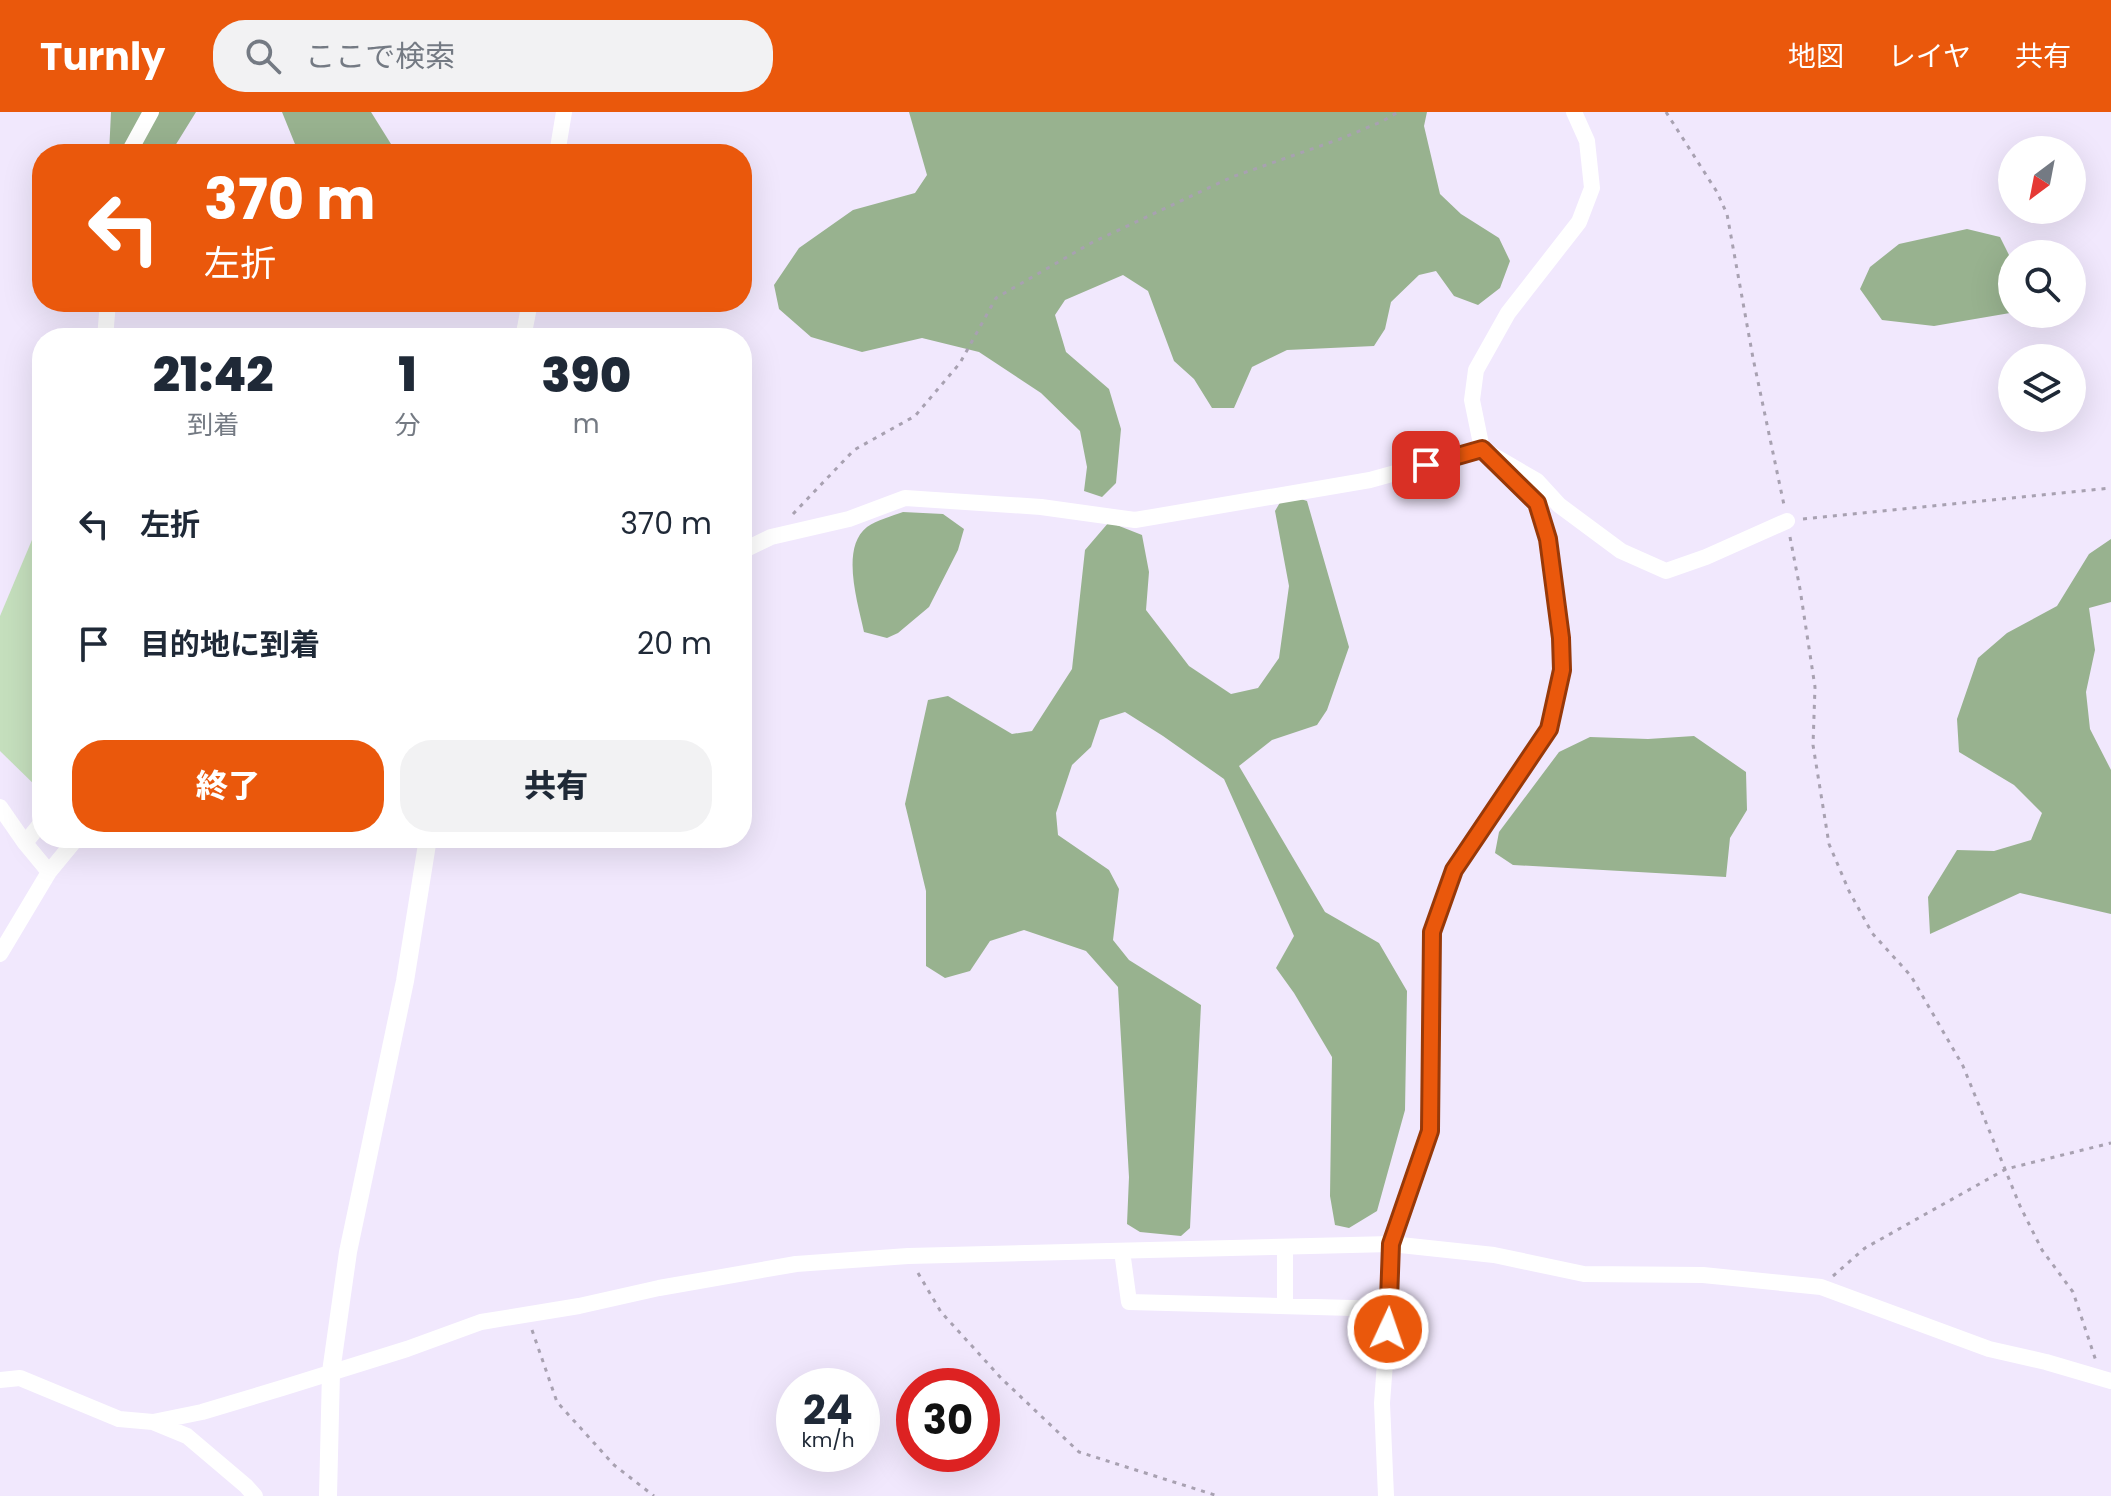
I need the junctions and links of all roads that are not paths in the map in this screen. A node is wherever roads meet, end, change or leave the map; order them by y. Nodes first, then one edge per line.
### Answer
1 (151, 112) edge
2 (564, 112) edge
3 (1574, 112) edge
4 (133, 144) edge
5 (559, 144) edge
6 (1482, 449) junction
7 (1787, 521) road end
8 (752, 546) edge
9 (0, 807) edge
10 (32, 834) edge
11 (25, 843) junction
12 (69, 848) edge
13 (426, 848) edge
14 (49, 872) junction
15 (0, 954) edge
16 (1391, 1244) junction
17 (1285, 1247) junction
18 (1122, 1251) junction
19 (1285, 1306) junction
20 (1389, 1309) junction
21 (331, 1372) junction
22 (0, 1380) edge
23 (2107, 1380) edge
24 (153, 1422) junction
25 (255, 1496) edge
26 (328, 1496) edge
27 (1386, 1496) edge

1 - 4 street
2 - 5 street
3 - 6 street
6 - 7 street
6 - 8 street
6 - 16 street
9 - 11 street
10 - 11 street
11 - 14 street
12 - 14 street
13 - 21 street
14 - 15 street
16 - 17 street
16 - 20 street
16 - 23 street
17 - 18 street
17 - 19 street
18 - 19 street
18 - 21 street
19 - 20 street
20 - 27 street
21 - 24 street
21 - 26 street
22 - 24 street
24 - 25 street

